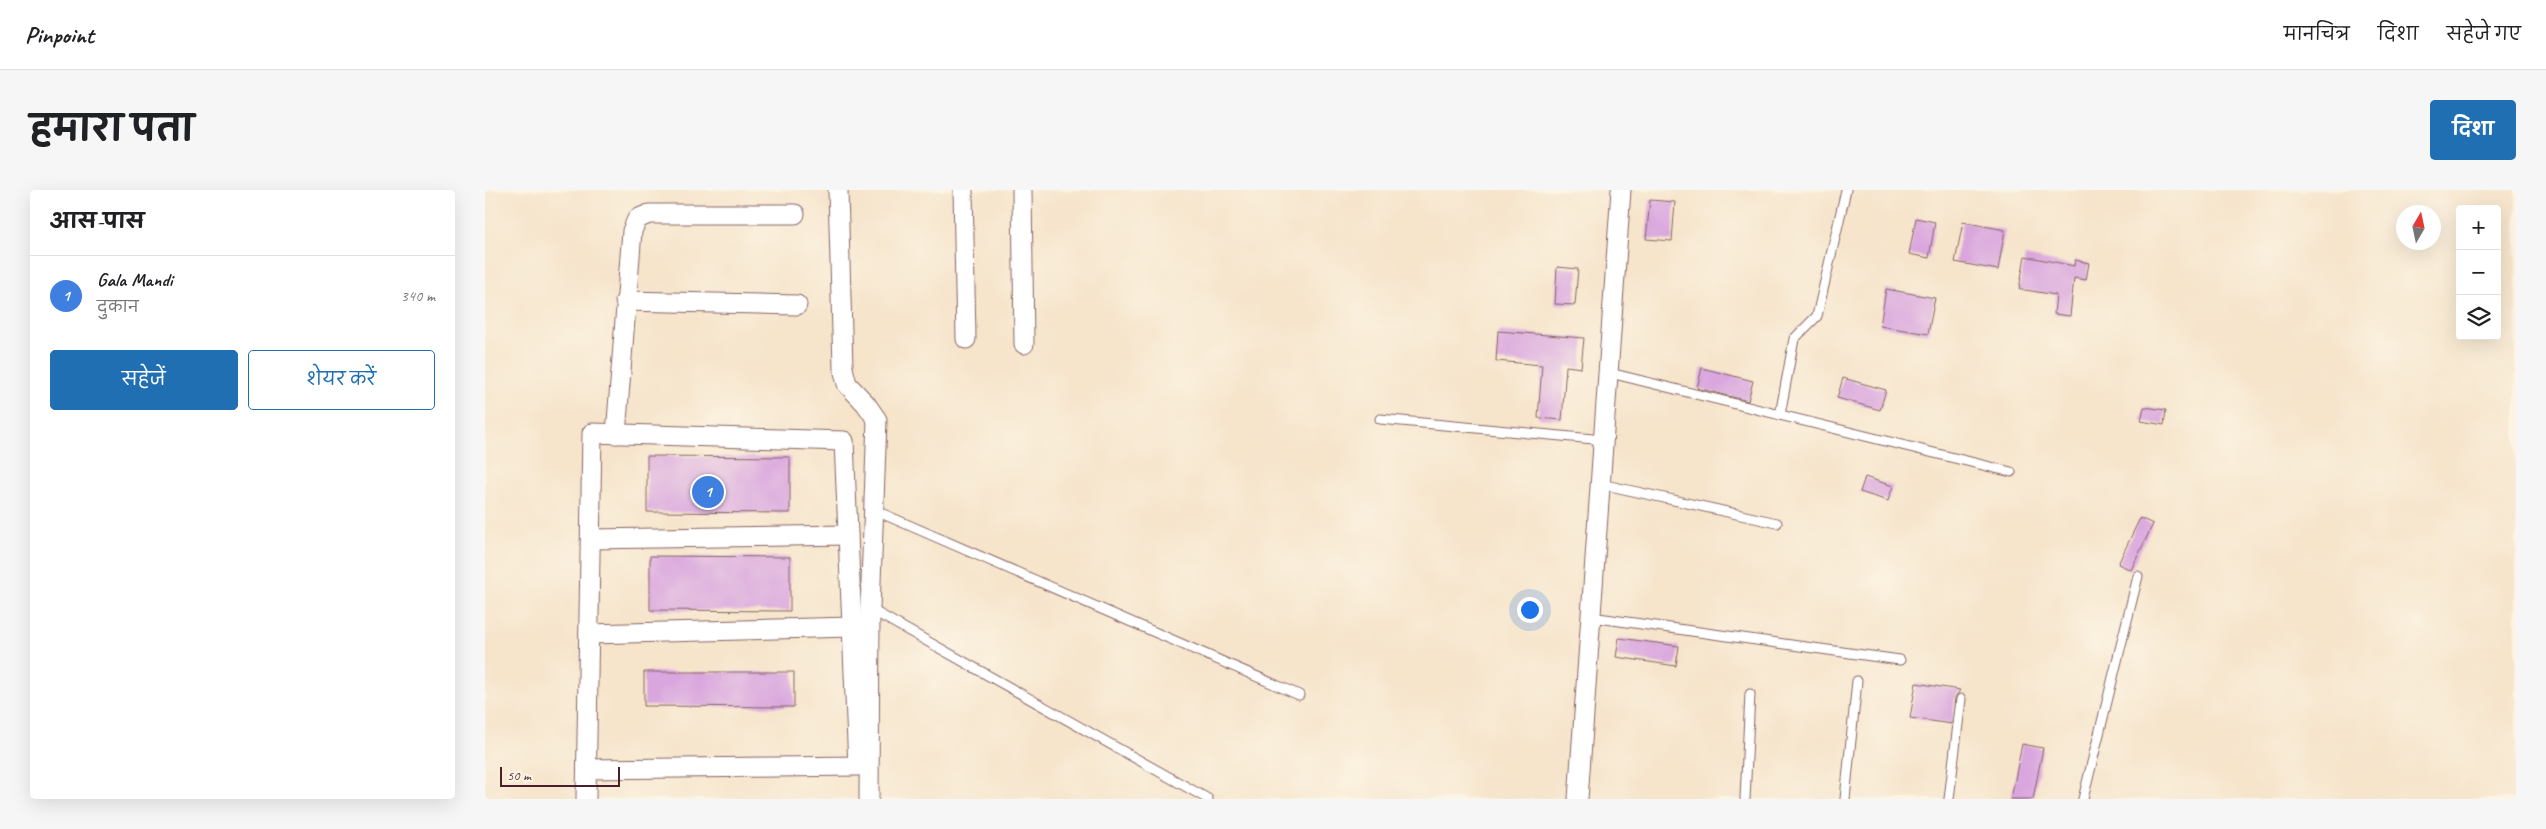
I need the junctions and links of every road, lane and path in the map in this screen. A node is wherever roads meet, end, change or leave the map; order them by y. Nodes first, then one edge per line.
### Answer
1 (839, 190) edge
2 (963, 190) edge
3 (1022, 190) edge
4 (1621, 190) edge
5 (1846, 190) edge
6 (795, 214) dead end
7 (625, 301) junction
8 (797, 305) dead end
9 (966, 339) dead end
10 (1024, 344) dead end
11 (1610, 373) junction
12 (1780, 415) junction
13 (1380, 419) dead end
14 (616, 434) junction
15 (1605, 440) junction
16 (2011, 472) dead end
17 (1601, 484) junction
18 (874, 510) junction
19 (1777, 523) dead end
20 (848, 535) junction
21 (591, 538) junction
22 (2138, 576) dead end
23 (870, 609) junction
24 (1591, 618) junction
25 (852, 627) junction
26 (589, 634) junction
27 (1900, 660) dead end
28 (1857, 681) dead end
29 (1751, 694) dead end
30 (1299, 695) dead end
31 (1961, 699) dead end
32 (587, 769) junction
33 (587, 799) edge
34 (869, 799) edge
35 (1207, 799) edge
36 (1578, 799) edge
37 (1745, 799) edge
38 (1845, 799) edge
39 (1949, 799) edge
40 (2083, 799) edge

1 - 18 street
2 - 9 street
3 - 10 street
4 - 11 street
5 - 12 lane
6 - 7 street
7 - 8 street
7 - 14 street
11 - 12 lane
11 - 15 street
12 - 16 lane
13 - 15 lane
14 - 20 street
14 - 21 street
15 - 17 street
17 - 19 lane
17 - 24 street
18 - 23 street
18 - 30 lane
20 - 21 street
20 - 25 street
21 - 26 street
22 - 40 lane
23 - 34 street
23 - 35 lane
24 - 27 lane
24 - 36 street
25 - 26 street
25 - 32 street
26 - 32 street
28 - 38 lane
29 - 37 lane
31 - 39 lane
32 - 33 street

